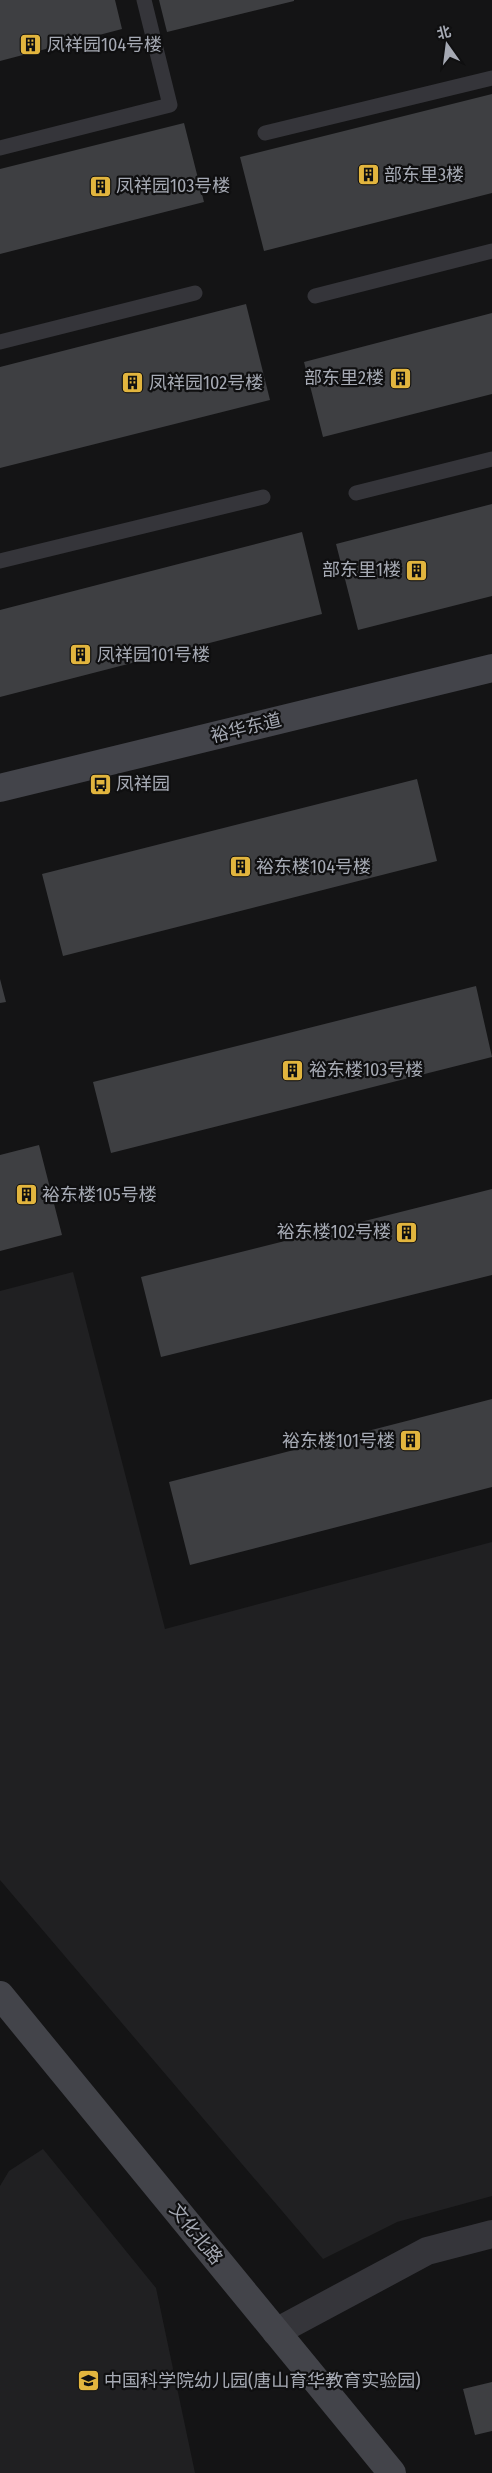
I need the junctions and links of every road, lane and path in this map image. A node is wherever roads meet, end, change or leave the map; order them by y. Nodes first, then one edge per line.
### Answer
1 (144, 0) edge
2 (492, 78) edge
3 (265, 133) dead end
4 (0, 148) edge
5 (492, 251) edge
6 (195, 293) dead end
7 (315, 296) dead end
8 (0, 342) edge
9 (492, 459) edge
10 (356, 493) dead end
11 (263, 497) dead end
12 (0, 561) edge
13 (492, 668) edge
14 (0, 788) edge
15 (0, 1994) edge
16 (492, 2234) edge
17 (276, 2332) junction
18 (392, 2473) edge

1 - 4 lane
2 - 3 lane
5 - 7 lane
6 - 8 lane
9 - 10 lane
11 - 12 lane
13 - 14 street, 裕华东道
15 - 17 street, 文化北路
16 - 17 street
17 - 18 street, 文化北路

